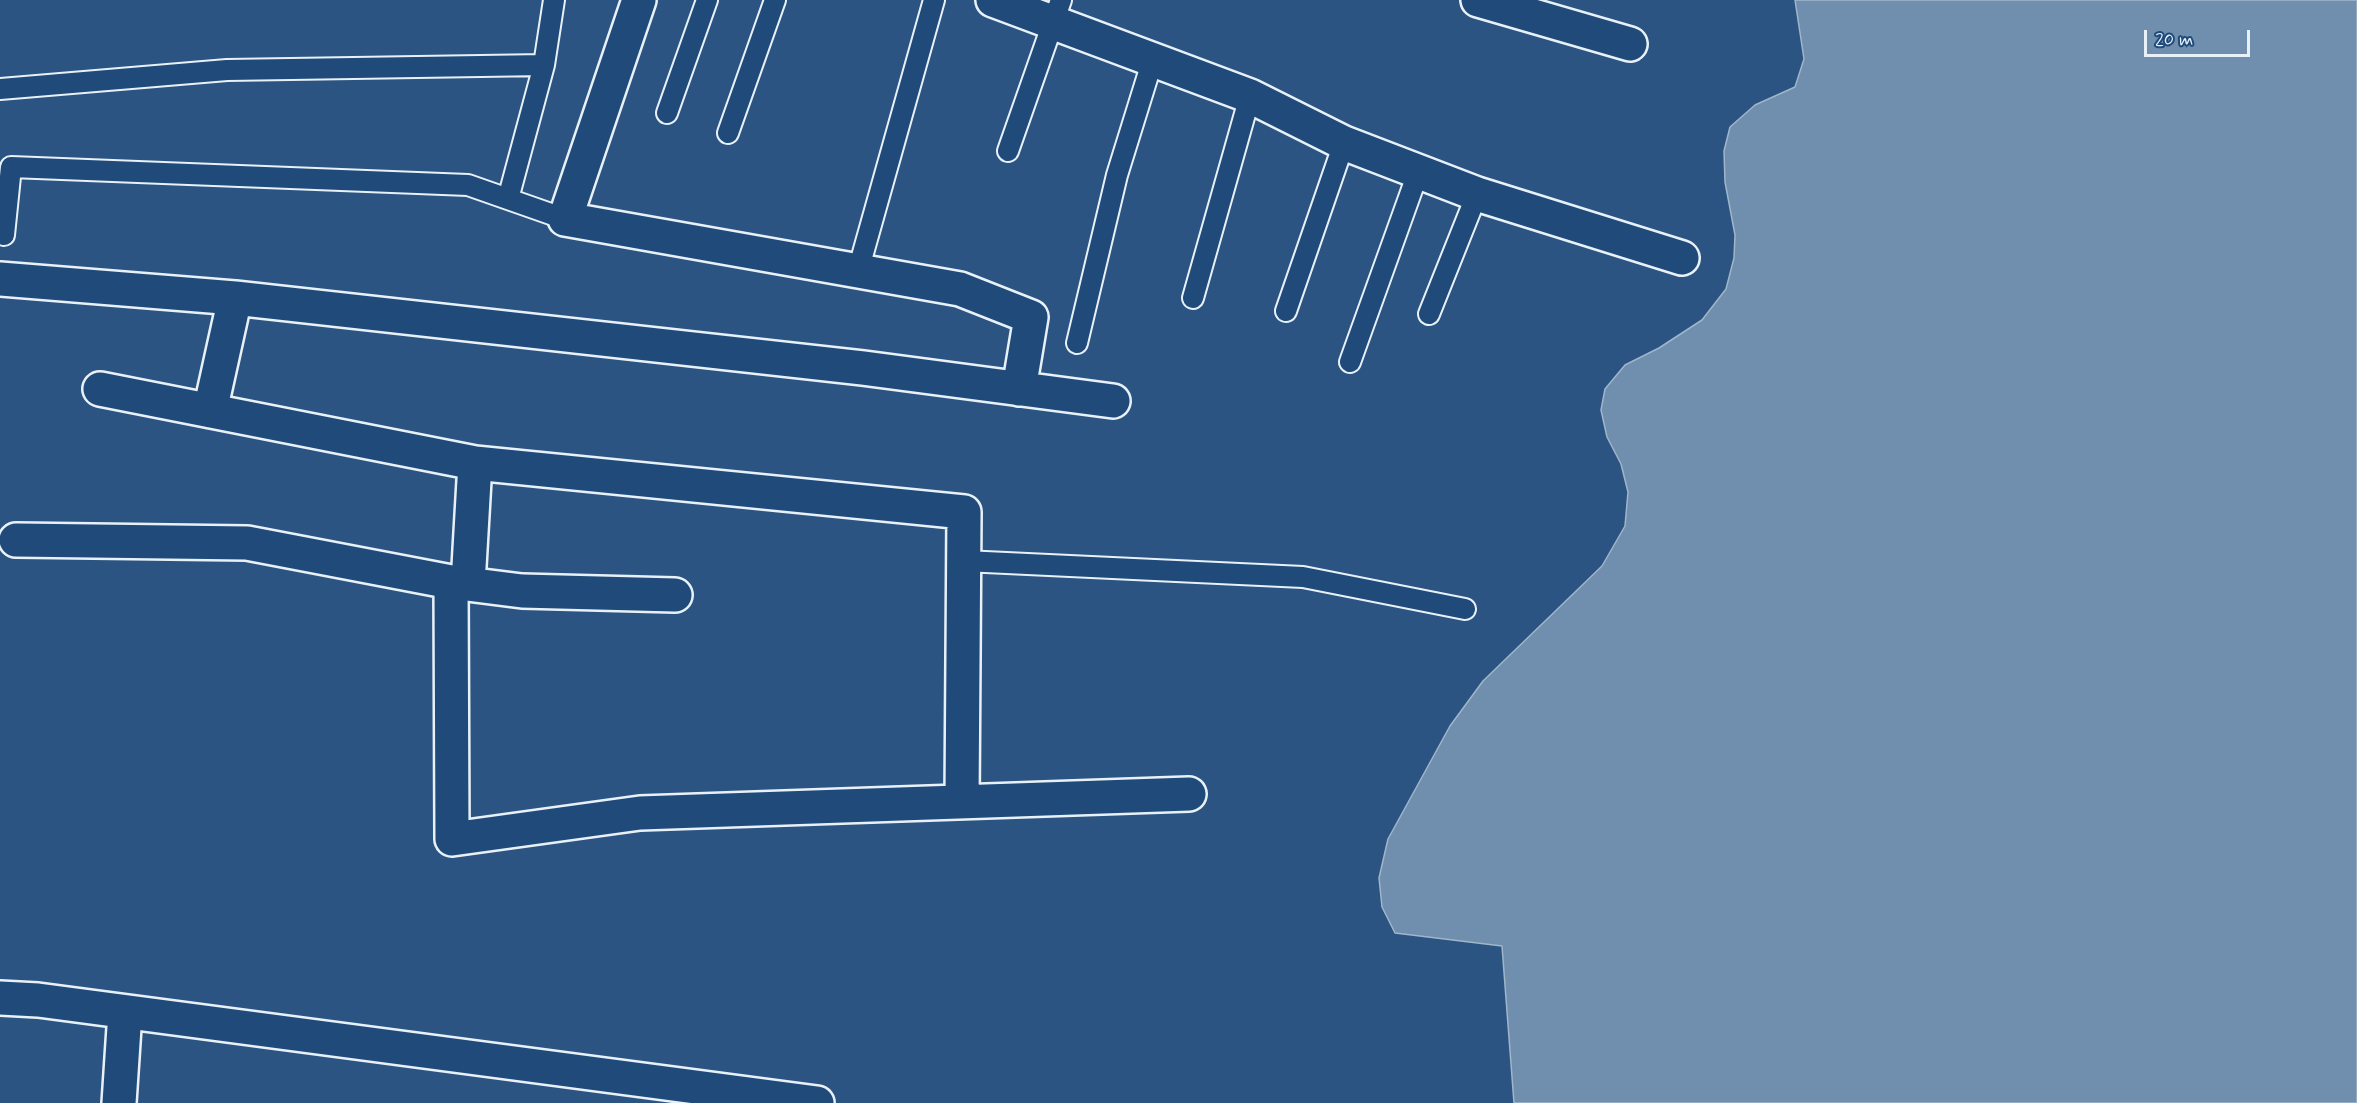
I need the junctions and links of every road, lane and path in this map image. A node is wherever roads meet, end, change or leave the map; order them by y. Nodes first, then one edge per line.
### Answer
1 (554, 0) edge
2 (639, 0) edge
3 (707, 0) edge
4 (775, 0) edge
5 (934, 0) edge
6 (993, 0) edge
7 (1493, 3) edge
8 (1057, 11) edge
9 (1630, 44) dead end
10 (1153, 59) junction
11 (544, 65) junction
12 (0, 89) edge
13 (1250, 96) junction
14 (667, 113) dead end
15 (728, 133) dead end
16 (1344, 143) junction
17 (1008, 151) dead end
18 (1419, 170) junction
19 (1477, 194) junction
20 (508, 199) junction
21 (565, 219) junction
22 (4, 235) dead end
23 (1682, 258) dead end
24 (858, 271) junction
25 (0, 279) edge
26 (235, 298) junction
27 (1193, 298) dead end
28 (1286, 311) dead end
29 (1429, 314) dead end
30 (1077, 343) dead end
31 (1350, 362) dead end
32 (100, 389) dead end
33 (1020, 389) junction
34 (1113, 401) dead end
35 (210, 411) junction
36 (474, 463) junction
37 (16, 540) dead end
38 (964, 561) junction
39 (459, 583) junction
40 (675, 595) dead end
41 (1465, 609) dead end
42 (1189, 794) dead end
43 (962, 802) junction
44 (0, 998) edge
45 (125, 1012) junction
46 (731, 1097) edge
47 (119, 1103) edge
48 (817, 1103) edge

1 - 11 lane
2 - 21 street
3 - 14 lane
4 - 15 lane
5 - 24 lane
6 - 8 street
7 - 9 street
8 - 10 street
8 - 17 lane
10 - 13 street
10 - 30 lane
11 - 12 lane
11 - 20 lane
13 - 16 street
13 - 27 lane
16 - 18 street
16 - 28 lane
18 - 19 street
18 - 31 lane
19 - 23 street
19 - 29 lane
20 - 21 lane
20 - 22 lane
21 - 24 street
24 - 33 street
25 - 26 street
26 - 33 street
26 - 35 street
32 - 35 street
33 - 34 street
35 - 36 street
36 - 38 street
36 - 39 street
37 - 39 street
38 - 41 lane
38 - 43 street
39 - 40 street
39 - 43 street
42 - 43 street
44 - 45 street
45 - 46 street
45 - 47 street
46 - 48 street

